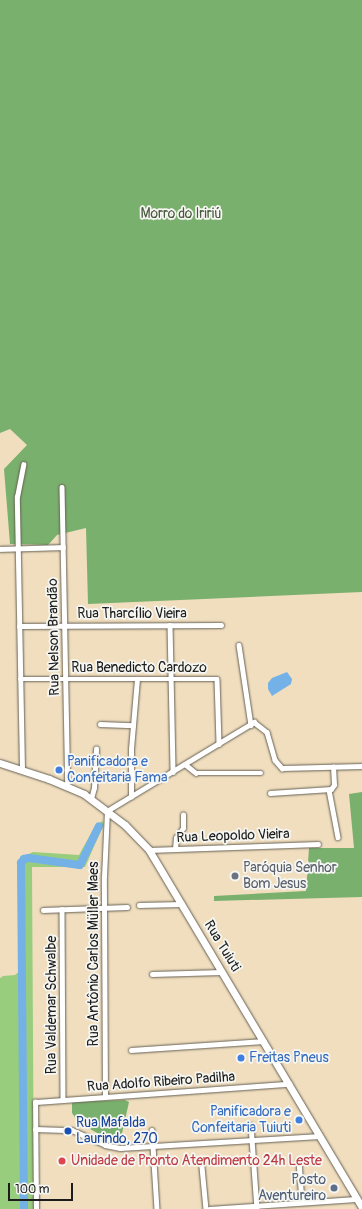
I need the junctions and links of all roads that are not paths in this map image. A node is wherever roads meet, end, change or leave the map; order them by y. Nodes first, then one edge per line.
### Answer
1 (23, 465) dead end
2 (62, 487) dead end
3 (63, 546) junction
4 (18, 548) junction
5 (0, 549) edge
6 (170, 625) junction
7 (221, 625) dead end
8 (19, 626) junction
9 (65, 626) junction
10 (239, 645) dead end
11 (20, 679) junction
12 (66, 679) junction
13 (137, 679) junction
14 (171, 679) junction
15 (100, 724) dead end
16 (133, 725) junction
17 (250, 725) junction
18 (219, 744) junction
19 (96, 749) dead end
20 (0, 763) edge
21 (185, 764) junction
22 (362, 766) edge
23 (333, 767) junction
24 (22, 769) junction
25 (173, 772) junction
26 (262, 774) dead end
27 (68, 786) junction
28 (329, 790) junction
29 (270, 793) dead end
30 (131, 797) junction
31 (91, 799) junction
32 (107, 812) junction
33 (183, 815) dead end
34 (338, 837) dead end
35 (318, 844) dead end
36 (175, 849) junction
37 (149, 850) junction
38 (182, 904) junction
39 (139, 905) dead end
40 (127, 907) dead end
41 (104, 908) junction
42 (62, 909) junction
43 (43, 910) dead end
44 (222, 972) junction
45 (152, 974) dead end
46 (264, 1041) junction
47 (131, 1050) dead end
48 (289, 1084) junction
49 (106, 1097) junction
50 (63, 1100) junction
51 (251, 1126) dead end
52 (35, 1129) junction
53 (152, 1130) dead end
54 (320, 1136) junction
55 (252, 1141) junction
56 (153, 1147) junction
57 (299, 1161) dead end
58 (202, 1167) dead end
59 (356, 1199) junction
60 (302, 1202) junction
61 (257, 1207) edge
62 (362, 1208) edge
63 (36, 1209) edge
64 (157, 1209) edge
65 (208, 1209) edge

1 - 4 street
2 - 3 street, Rua Nelson Brandão
3 - 4 street
3 - 9 street, Rua Nelson Brandão
4 - 5 street
4 - 8 street
6 - 7 street, Rua Tharcílio Vieira
6 - 9 street, Rua Tharcílio Vieira
6 - 14 street
8 - 9 street, Rua Tharcílio Vieira
8 - 11 street
9 - 12 street, Rua Nelson Brandão
10 - 17 street
11 - 12 street, Rua Benedicto Cardozo
11 - 24 street
12 - 13 street, Rua Benedicto Cardozo
12 - 27 street, Rua Nelson Brandão
13 - 14 street, Rua Benedicto Cardozo
13 - 16 street
14 - 18 street, Rua Benedicto Cardozo
14 - 25 street
15 - 16 street
16 - 30 street
17 - 18 street
17 - 23 street
18 - 21 street
19 - 31 street
20 - 24 main road, Rua Tuiuti
21 - 25 street
21 - 26 street
22 - 23 street
23 - 28 street
24 - 27 main road, Rua Tuiuti
25 - 30 street
27 - 31 main road, Rua Tuiuti
28 - 29 street
28 - 34 street
30 - 32 street
31 - 32 main road, Rua Tuiuti
32 - 37 main road, Rua Tuiuti
32 - 41 street, Rua Antônio Carlos Müller Maes
33 - 36 street
35 - 36 street, Rua Leopoldo Vieira
36 - 37 street, Rua Leopoldo Vieira
37 - 38 main road, Rua Tuiuti
38 - 39 street
38 - 44 main road, Rua Tuiuti
40 - 41 street
41 - 42 street
41 - 49 street, Rua Antônio Carlos Müller Maes
42 - 43 street
42 - 50 street, Rua Valdemar Schwalbe
44 - 45 street
44 - 46 main road, Rua Tuiuti
46 - 47 street
46 - 48 main road, Rua Tuiuti
48 - 49 street, Rua Adolfo Ribeiro Padilha
48 - 54 main road, Rua Tuiuti
49 - 50 street, Rua Adolfo Ribeiro Padilha
50 - 52 street, Rua Adolfo Ribeiro Padilha
51 - 55 street
52 - 56 street
52 - 63 street
53 - 56 street
54 - 55 street
54 - 59 main road, Rua Tuiuti
55 - 56 street
55 - 61 street
56 - 64 street
57 - 60 street
58 - 65 street
59 - 60 street
59 - 62 main road, Rua Tuiuti
60 - 61 street
61 - 65 street

